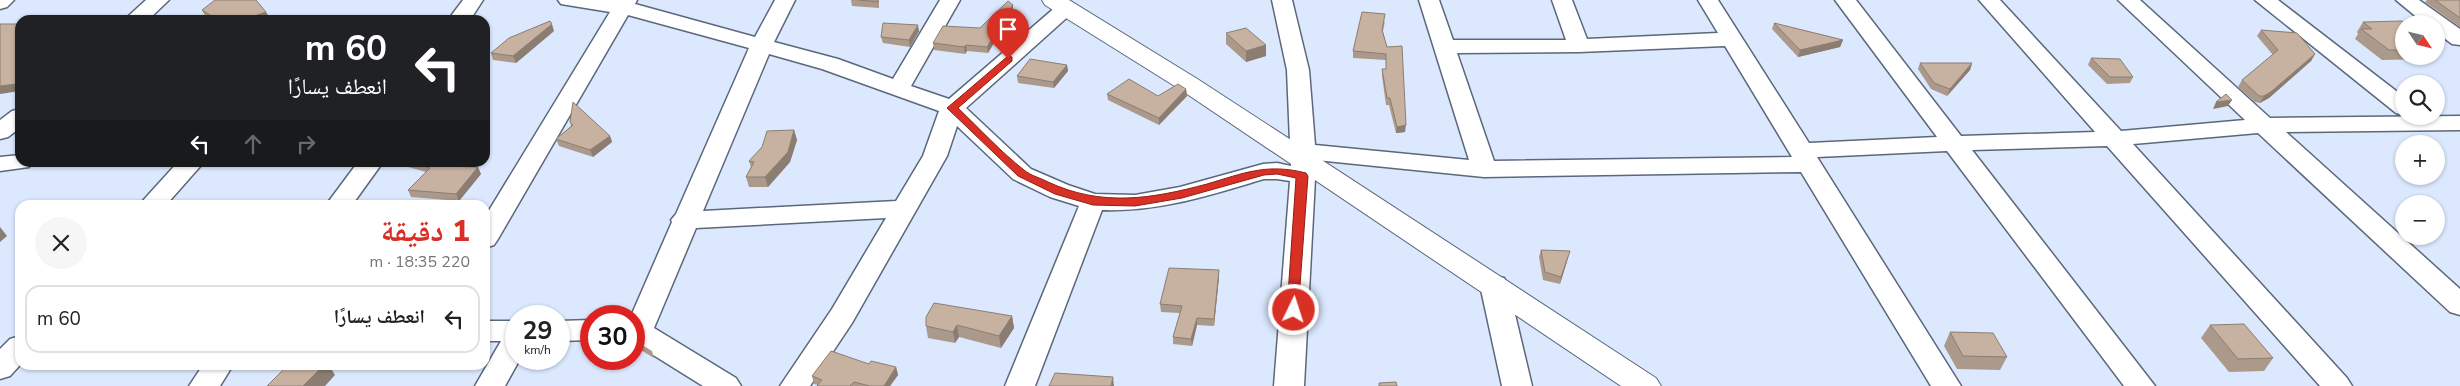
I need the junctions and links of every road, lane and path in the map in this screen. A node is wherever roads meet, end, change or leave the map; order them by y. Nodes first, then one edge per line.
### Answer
1 (4, 0) edge
2 (159, 0) edge
3 (473, 0) edge
4 (568, 0) edge
5 (785, 0) edge
6 (950, 0) edge
7 (1282, 0) edge
8 (1429, 0) edge
9 (1562, 0) edge
10 (1708, 0) edge
11 (1845, 0) edge
12 (1989, 0) edge
13 (2128, 0) edge
14 (2265, 0) edge
15 (2406, 0) edge
16 (0, 3) edge
17 (624, 4) edge
18 (1059, 5) edge
19 (141, 15) edge
20 (462, 15) edge
21 (1733, 39) junction
22 (2460, 39) edge
23 (761, 46) junction
24 (1579, 46) junction
25 (1444, 47) junction
26 (898, 88) junction
27 (2395, 101) edge
28 (952, 108) junction
29 (15, 120) edge
30 (2395, 120) edge
31 (2445, 122) edge
32 (2460, 123) edge
33 (2267, 125) junction
34 (0, 132) edge
35 (2113, 139) junction
36 (1955, 143) junction
37 (1805, 158) junction
38 (15, 162) edge
39 (1303, 162) junction
40 (0, 164) edge
41 (187, 167) edge
42 (367, 167) edge
43 (1484, 169) junction
44 (157, 200) edge
45 (343, 200) edge
46 (1093, 202) junction
47 (904, 209) junction
48 (684, 220) junction
49 (490, 231) edge
50 (1494, 285) junction
51 (2460, 304) edge
52 (645, 311) edge
53 (490, 331) edge
54 (505, 331) edge
55 (645, 337) edge
56 (0, 343) edge
57 (15, 344) edge
58 (15, 350) edge
59 (505, 359) edge
60 (0, 368) edge
61 (216, 370) edge
62 (204, 386) edge
63 (490, 386) edge
64 (726, 386) edge
65 (795, 386) edge
66 (1020, 386) edge
67 (1289, 386) edge
68 (1517, 386) edge
69 (1645, 386) edge
70 (1946, 386) edge
71 (2140, 386) edge
72 (2337, 386) edge

1 - 16 street
2 - 19 street
3 - 20 street
4 - 17 street
5 - 23 street
6 - 26 street
7 - 39 street
8 - 25 street
9 - 24 street
10 - 21 street
11 - 36 street
12 - 35 street
13 - 33 street
14 - 27 street
15 - 22 street
17 - 23 street
17 - 49 street
18 - 28 street
18 - 39 main road
21 - 24 street
21 - 37 street
23 - 26 street
23 - 48 street
24 - 25 street
25 - 43 street
26 - 28 street
28 - 46 street
28 - 47 street
29 - 34 street
30 - 33 street
31 - 32 street
33 - 35 street
33 - 51 street
35 - 36 street
35 - 72 street
36 - 37 street
36 - 71 street
37 - 43 street
37 - 70 street
38 - 40 street
39 - 43 street
39 - 46 street
39 - 50 main road
39 - 67 street
41 - 44 street
42 - 45 street
46 - 66 street
47 - 48 street
47 - 65 street
48 - 52 street
50 - 68 street
50 - 69 main road
53 - 54 street
55 - 64 street
56 - 57 street
58 - 60 street
59 - 63 street
61 - 62 street

